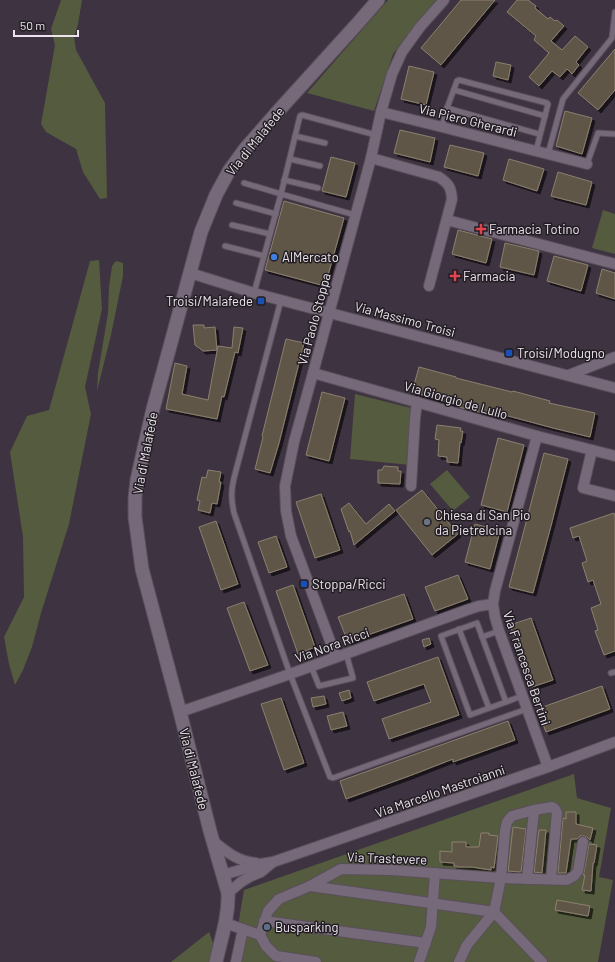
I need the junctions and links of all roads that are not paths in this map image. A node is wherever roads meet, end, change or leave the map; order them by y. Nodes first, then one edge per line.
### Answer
1 (378, 0) edge
2 (444, 0) edge
3 (615, 12) edge
4 (454, 90) junction
5 (447, 108) junction
6 (381, 112) junction
7 (544, 116) junction
8 (442, 127) junction
9 (539, 134) junction
10 (615, 134) edge
11 (376, 135) junction
12 (295, 136) junction
13 (325, 143) dead end
14 (536, 151) junction
15 (548, 154) junction
16 (370, 158) junction
17 (290, 159) junction
18 (587, 164) joint
19 (320, 166) dead end
20 (284, 180) junction
21 (244, 184) dead end
22 (318, 188) dead end
23 (281, 194) junction
24 (236, 203) dead end
25 (276, 214) junction
26 (355, 215) junction
27 (447, 220) junction
28 (232, 225) dead end
29 (270, 234) junction
30 (226, 246) dead end
31 (264, 256) junction
32 (615, 264) edge
33 (190, 273) junction
34 (429, 286) dead end
35 (254, 293) junction
36 (281, 300) junction
37 (329, 312) junction
38 (615, 357) edge
39 (313, 372) junction
40 (569, 375) junction
41 (615, 388) edge
42 (417, 402) junction
43 (537, 436) junction
44 (592, 450) junction
45 (615, 456) edge
46 (411, 486) dead end
47 (615, 496) edge
48 (493, 604) junction
49 (459, 629) junction
50 (499, 631) junction
51 (482, 637) junction
52 (346, 653) junction
53 (336, 657) junction
54 (311, 666) junction
55 (290, 674) junction
56 (522, 696) junction
57 (506, 702) junction
58 (488, 708) junction
59 (527, 709) junction
60 (180, 712) junction
61 (615, 742) edge
62 (548, 767) junction
63 (534, 810) junction
64 (213, 841) junction
65 (583, 842) dead end
66 (273, 862) junction
67 (260, 864) junction
68 (435, 873) junction
69 (223, 875) junction
70 (501, 878) junction
71 (528, 879) junction
72 (551, 879) junction
73 (310, 886) junction
74 (228, 893) junction
75 (433, 903) junction
76 (494, 912) junction
77 (264, 921) junction
78 (225, 923) junction
79 (243, 929) junction
80 (260, 935) junction
81 (426, 943) junction
82 (216, 962) edge
83 (236, 962) edge
84 (316, 962) edge
85 (419, 962) edge
86 (459, 962) edge
87 (542, 962) edge

1 - 33 street, Via di Malafede
2 - 6 street, Via Paolo Stoppa
3 - 15 lane
4 - 5 lane
4 - 7 lane
4 - 7 lane
5 - 8 lane
5 - 9 lane
6 - 8 street, Via Piero Gherardi
6 - 11 street, Via Paolo Stoppa
7 - 9 lane
8 - 14 street, Via Piero Gherardi
9 - 14 lane
10 - 18 lane, Via Piero Gherardi
11 - 12 lane
11 - 16 street, Via Paolo Stoppa
12 - 13 lane
12 - 17 lane
14 - 15 street, Via Piero Gherardi
15 - 18 street, Via Piero Gherardi
16 - 26 street, Via Paolo Stoppa
16 - 27 street
17 - 19 lane
17 - 20 lane
20 - 22 lane
20 - 23 lane
21 - 23 lane
23 - 25 lane
23 - 26 lane
24 - 25 lane
25 - 29 lane
26 - 37 street, Via Paolo Stoppa
27 - 32 street
27 - 34 street
28 - 29 lane
29 - 31 lane
30 - 31 lane
31 - 35 lane
33 - 35 street, Via Massimo Troisi
33 - 60 street, Via di Malafede
35 - 36 street, Via Massimo Troisi
36 - 37 street, Via Massimo Troisi
36 - 55 lane
37 - 39 street, Via Paolo Stoppa
37 - 40 street, Via Massimo Troisi
38 - 40 street
39 - 42 street, Via Giorgio de Lullo
39 - 53 street, Via Paolo Stoppa
40 - 41 street, Via Massimo Troisi
42 - 43 street, Via Giorgio de Lullo
42 - 46 street
43 - 44 street, Via Giorgio de Lullo
43 - 48 street, Via Francesca Bertini
44 - 45 street, Via Giorgio de Lullo
44 - 47 street
48 - 50 street, Via Francesca Bertini
48 - 52 street, Via Nora Ricci
49 - 51 lane
49 - 58 lane
49 - 58 lane
50 - 51 lane
50 - 56 street, Via Francesca Bertini
51 - 57 lane
52 - 53 street, Via Nora Ricci
52 - 54 lane
53 - 54 street, Via Nora Ricci
54 - 55 street, Via Nora Ricci
55 - 59 lane
55 - 60 street, Via Nora Ricci
56 - 57 lane
56 - 59 street, Via Francesca Bertini
57 - 58 lane
59 - 62 street, Via Francesca Bertini
60 - 64 street, Via di Malafede
61 - 62 street, Via Marcello Mastroianni
62 - 66 street, Via Marcello Mastroianni
63 - 70 street
63 - 71 street
63 - 72 street
64 - 67 street
64 - 69 street, Via di Malafede
65 - 72 street, Via Trastevere
66 - 67 street
66 - 74 street
67 - 69 street
68 - 70 street, Via Trastevere
68 - 73 street, Via Trastevere
68 - 75 street
69 - 74 street, Via di Malafede
70 - 71 street, Via Trastevere
70 - 76 street
71 - 72 street, Via Trastevere
73 - 75 street
73 - 77 street, Via Trastevere
74 - 78 street, Via di Malafede
75 - 76 street
75 - 81 street
76 - 86 street
76 - 87 street
77 - 80 street
77 - 81 street
78 - 79 street
78 - 82 street, Via di Malafede
79 - 80 street
79 - 83 street
80 - 84 street
81 - 85 street

